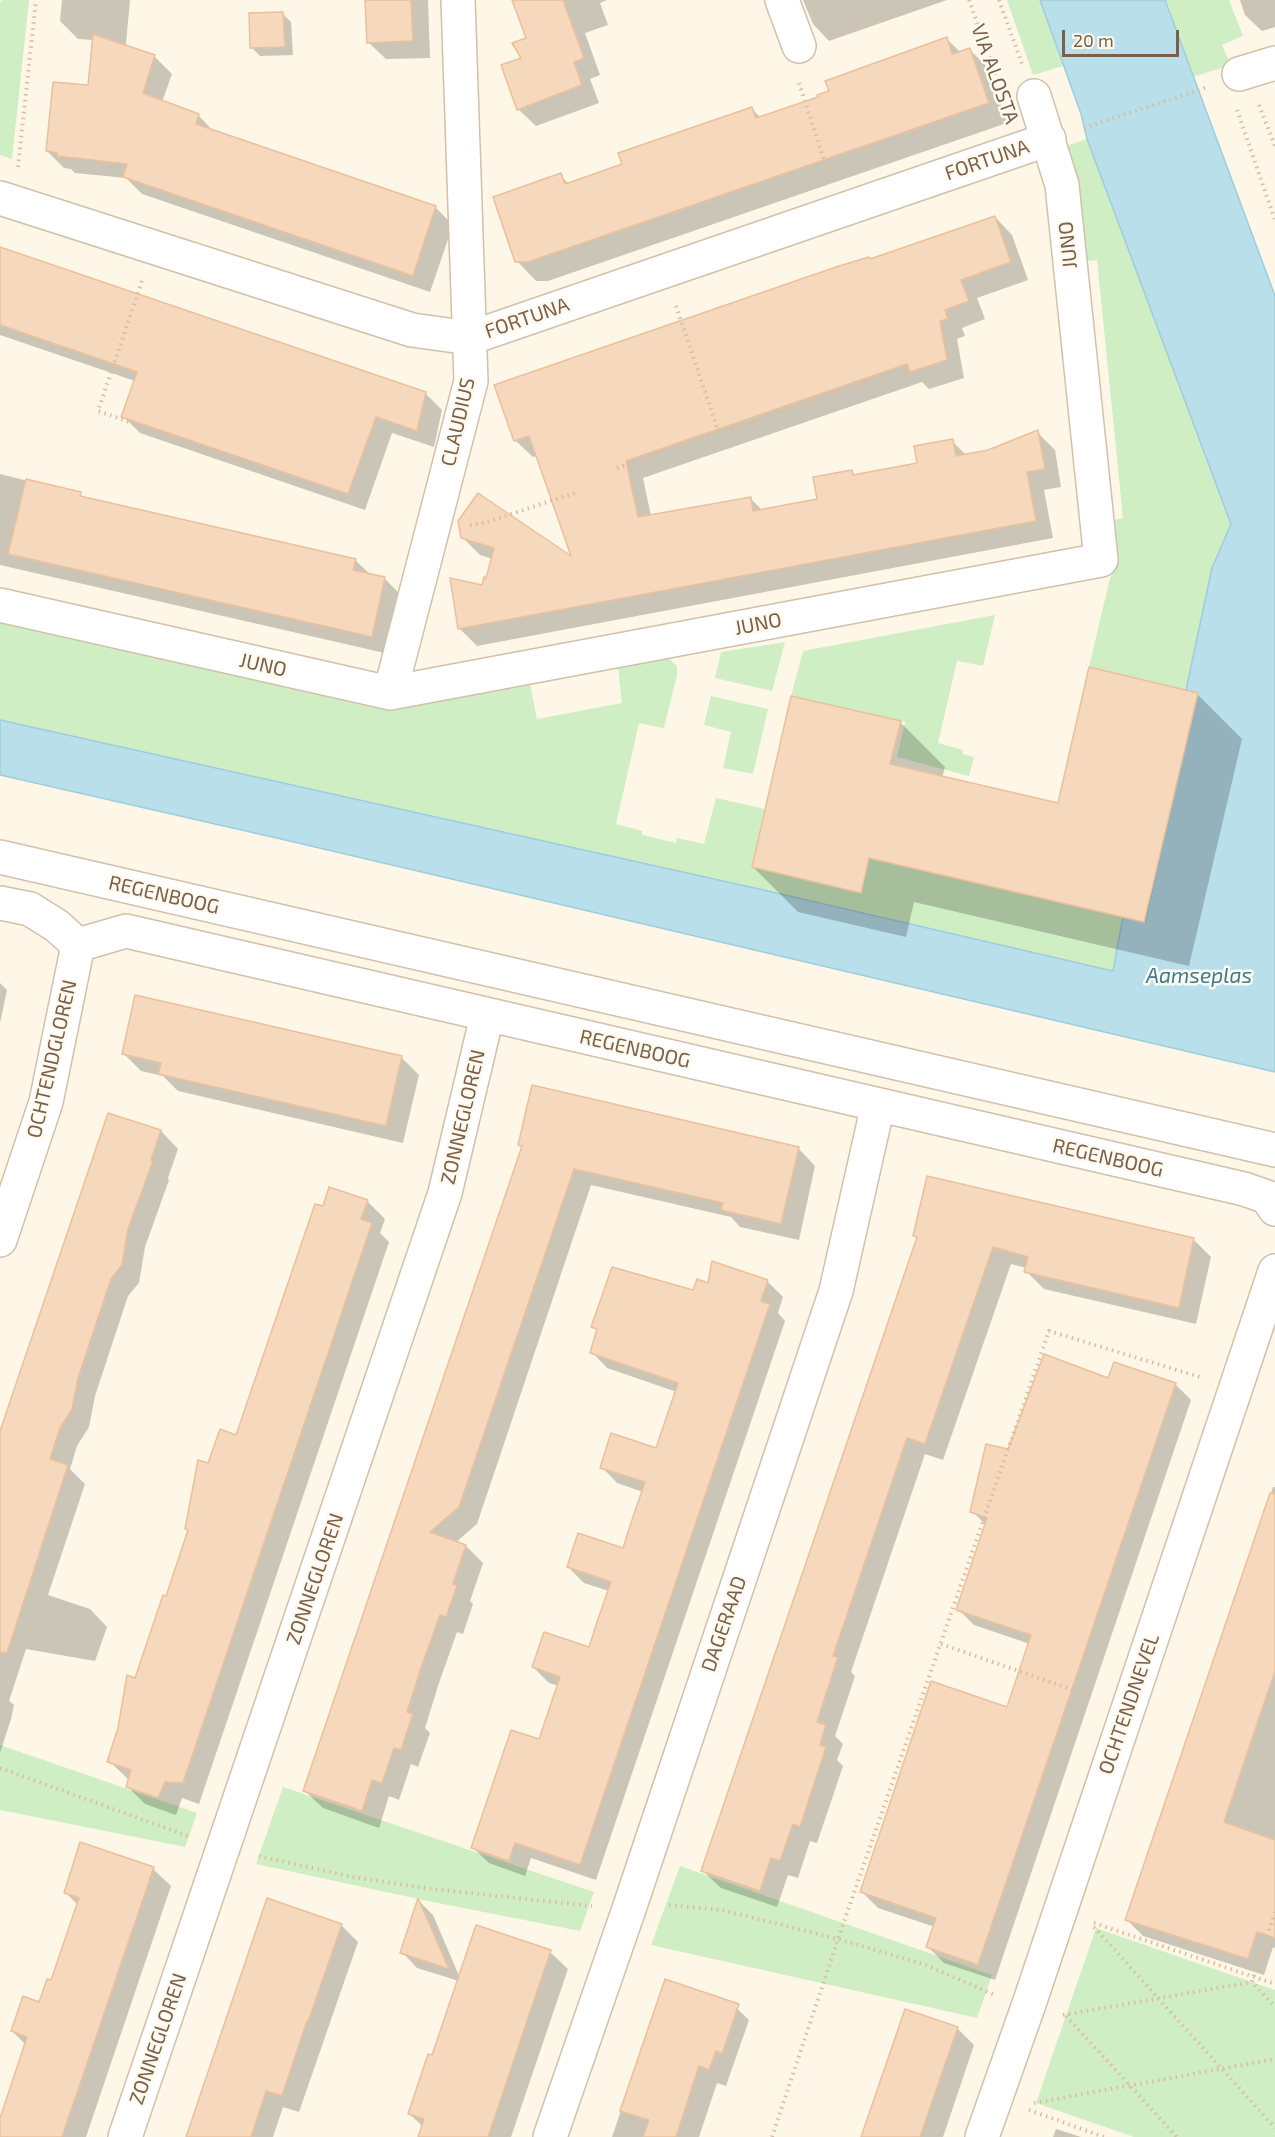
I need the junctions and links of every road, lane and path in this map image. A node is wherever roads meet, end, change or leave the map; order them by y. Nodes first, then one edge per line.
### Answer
1 (36, 0) edge
2 (458, 0) edge
3 (782, 0) edge
4 (969, 0) edge
5 (999, 0) edge
6 (886, 16) dead end
7 (799, 46) junction
8 (1248, 78) edge
9 (999, 85) dead end
10 (1208, 87) dead end
11 (1034, 96) joint
12 (1080, 130) dead end
13 (1049, 139) junction
14 (1275, 146) edge
15 (7, 201) edge
16 (841, 210) junction
17 (1275, 220) edge
18 (154, 248) junction
19 (665, 271) junction
20 (470, 338) junction
21 (873, 380) dead end
22 (719, 433) junction
23 (617, 468) dead end
24 (266, 470) dead end
25 (578, 492) dead end
26 (431, 534) junction
27 (0, 605) edge
28 (390, 693) junction
29 (0, 857) edge
30 (0, 903) edge
31 (78, 945) junction
32 (486, 1016) junction
33 (879, 1105) junction
34 (1275, 1150) edge
35 (1275, 1209) edge
36 (0, 1240) edge
37 (1275, 1271) edge
38 (1236, 1388) junction
39 (941, 1644) junction
40 (1128, 1708) junction
41 (0, 1768) edge
42 (223, 1849) junction
43 (629, 1909) junction
44 (1275, 1912) edge
45 (1072, 1915) junction
46 (838, 1939) junction
47 (1252, 1980) junction
48 (1275, 1984) edge
49 (1159, 1998) junction
50 (1029, 2004) junction
51 (1275, 2007) edge
52 (1066, 2015) junction
53 (1275, 2060) edge
54 (1222, 2069) junction
55 (1129, 2086) junction
56 (1275, 2128) edge
57 (124, 2137) edge
58 (550, 2137) edge
59 (772, 2137) edge
60 (982, 2137) edge
61 (1104, 2137) edge
62 (1177, 2137) edge

1 - 15 path
2 - 20 street, CLAUDIUS
3 - 7 street
4 - 9 path, VIA ALOSTA
5 - 11 path, VIA ALOSTA
6 - 7 path
7 - 16 path
8 - 14 path
8 - 17 path
10 - 12 path
11 - 13 street, VIA ALOSTA
13 - 16 street, FORTUNA
13 - 28 street, JUNO
15 - 18 street, FORTUNA
16 - 19 street, FORTUNA
18 - 20 street, FORTUNA
18 - 24 path
19 - 20 street, FORTUNA
19 - 22 path
20 - 26 street, CLAUDIUS
21 - 22 path
22 - 23 path
25 - 26 path
26 - 28 street, CLAUDIUS
27 - 28 street, JUNO
29 - 34 street, REGENBOOG
30 - 31 street
31 - 32 street, REGENBOOG
31 - 36 street, OCHTENDGLOREN
32 - 33 street, REGENBOOG
32 - 42 street, ZONNEGLOREN
33 - 35 street, REGENBOOG
33 - 43 street, DAGERAAD
37 - 38 street, OCHTENDNEVEL
38 - 39 path
38 - 40 street, OCHTENDNEVEL
39 - 40 path
39 - 46 path
40 - 45 street, OCHTENDNEVEL
41 - 42 path
42 - 43 path
42 - 57 street, ZONNEGLOREN
43 - 46 path
43 - 58 street, DAGERAAD
44 - 47 path
45 - 47 path
45 - 49 path
45 - 50 street, OCHTENDNEVEL
46 - 50 path
46 - 59 path
47 - 48 path
47 - 49 path
47 - 51 path
49 - 52 path
49 - 54 path
50 - 52 path
50 - 60 street, OCHTENDNEVEL
52 - 55 path
53 - 54 path
54 - 55 path
54 - 56 path
55 - 61 path
55 - 62 path

